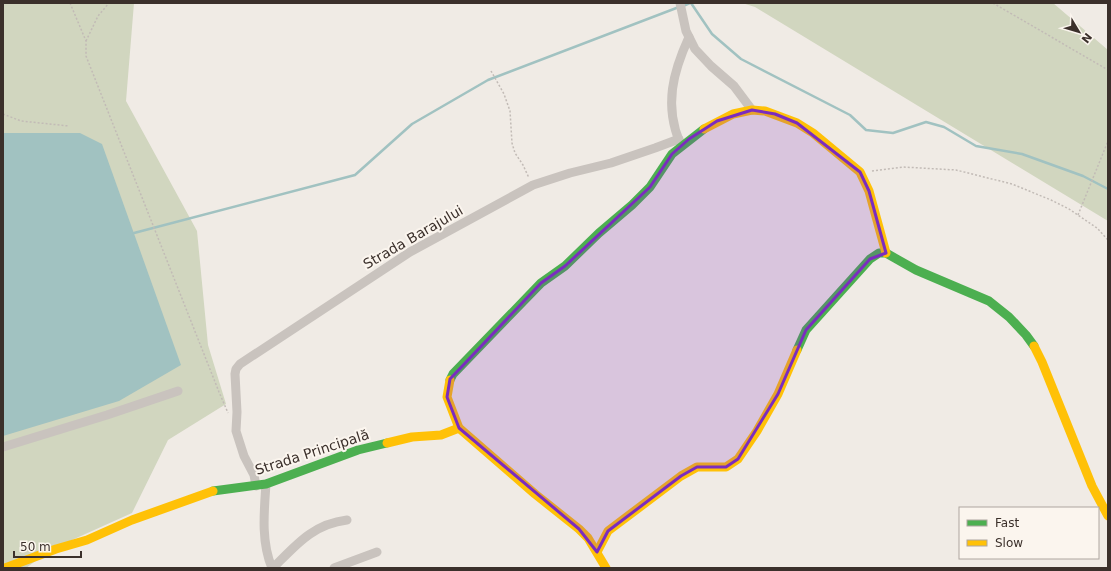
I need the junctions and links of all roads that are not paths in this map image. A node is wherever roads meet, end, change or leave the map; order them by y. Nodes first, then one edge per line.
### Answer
1 (680, 3) edge
2 (688, 34) junction
3 (752, 110) junction
4 (680, 142) junction
5 (886, 253) junction
6 (178, 391) dead end
7 (459, 428) junction
8 (3, 447) edge
9 (266, 484) junction
10 (256, 486) junction
11 (1108, 516) edge
12 (347, 520) dead end
13 (377, 552) dead end
14 (597, 552) junction
15 (5, 568) edge
16 (273, 568) edge
17 (334, 568) edge
18 (606, 568) edge

1 - 2 street
2 - 3 street
2 - 4 street
3 - 4 street
3 - 5 street
4 - 7 street
4 - 10 street, Strada Barajului
5 - 11 street
5 - 14 street
6 - 8 street
7 - 9 street, Strada Principală
7 - 14 street
9 - 10 street, Strada Principală
9 - 16 street
10 - 15 street, Strada Principală
12 - 16 street
13 - 17 street
14 - 18 street

